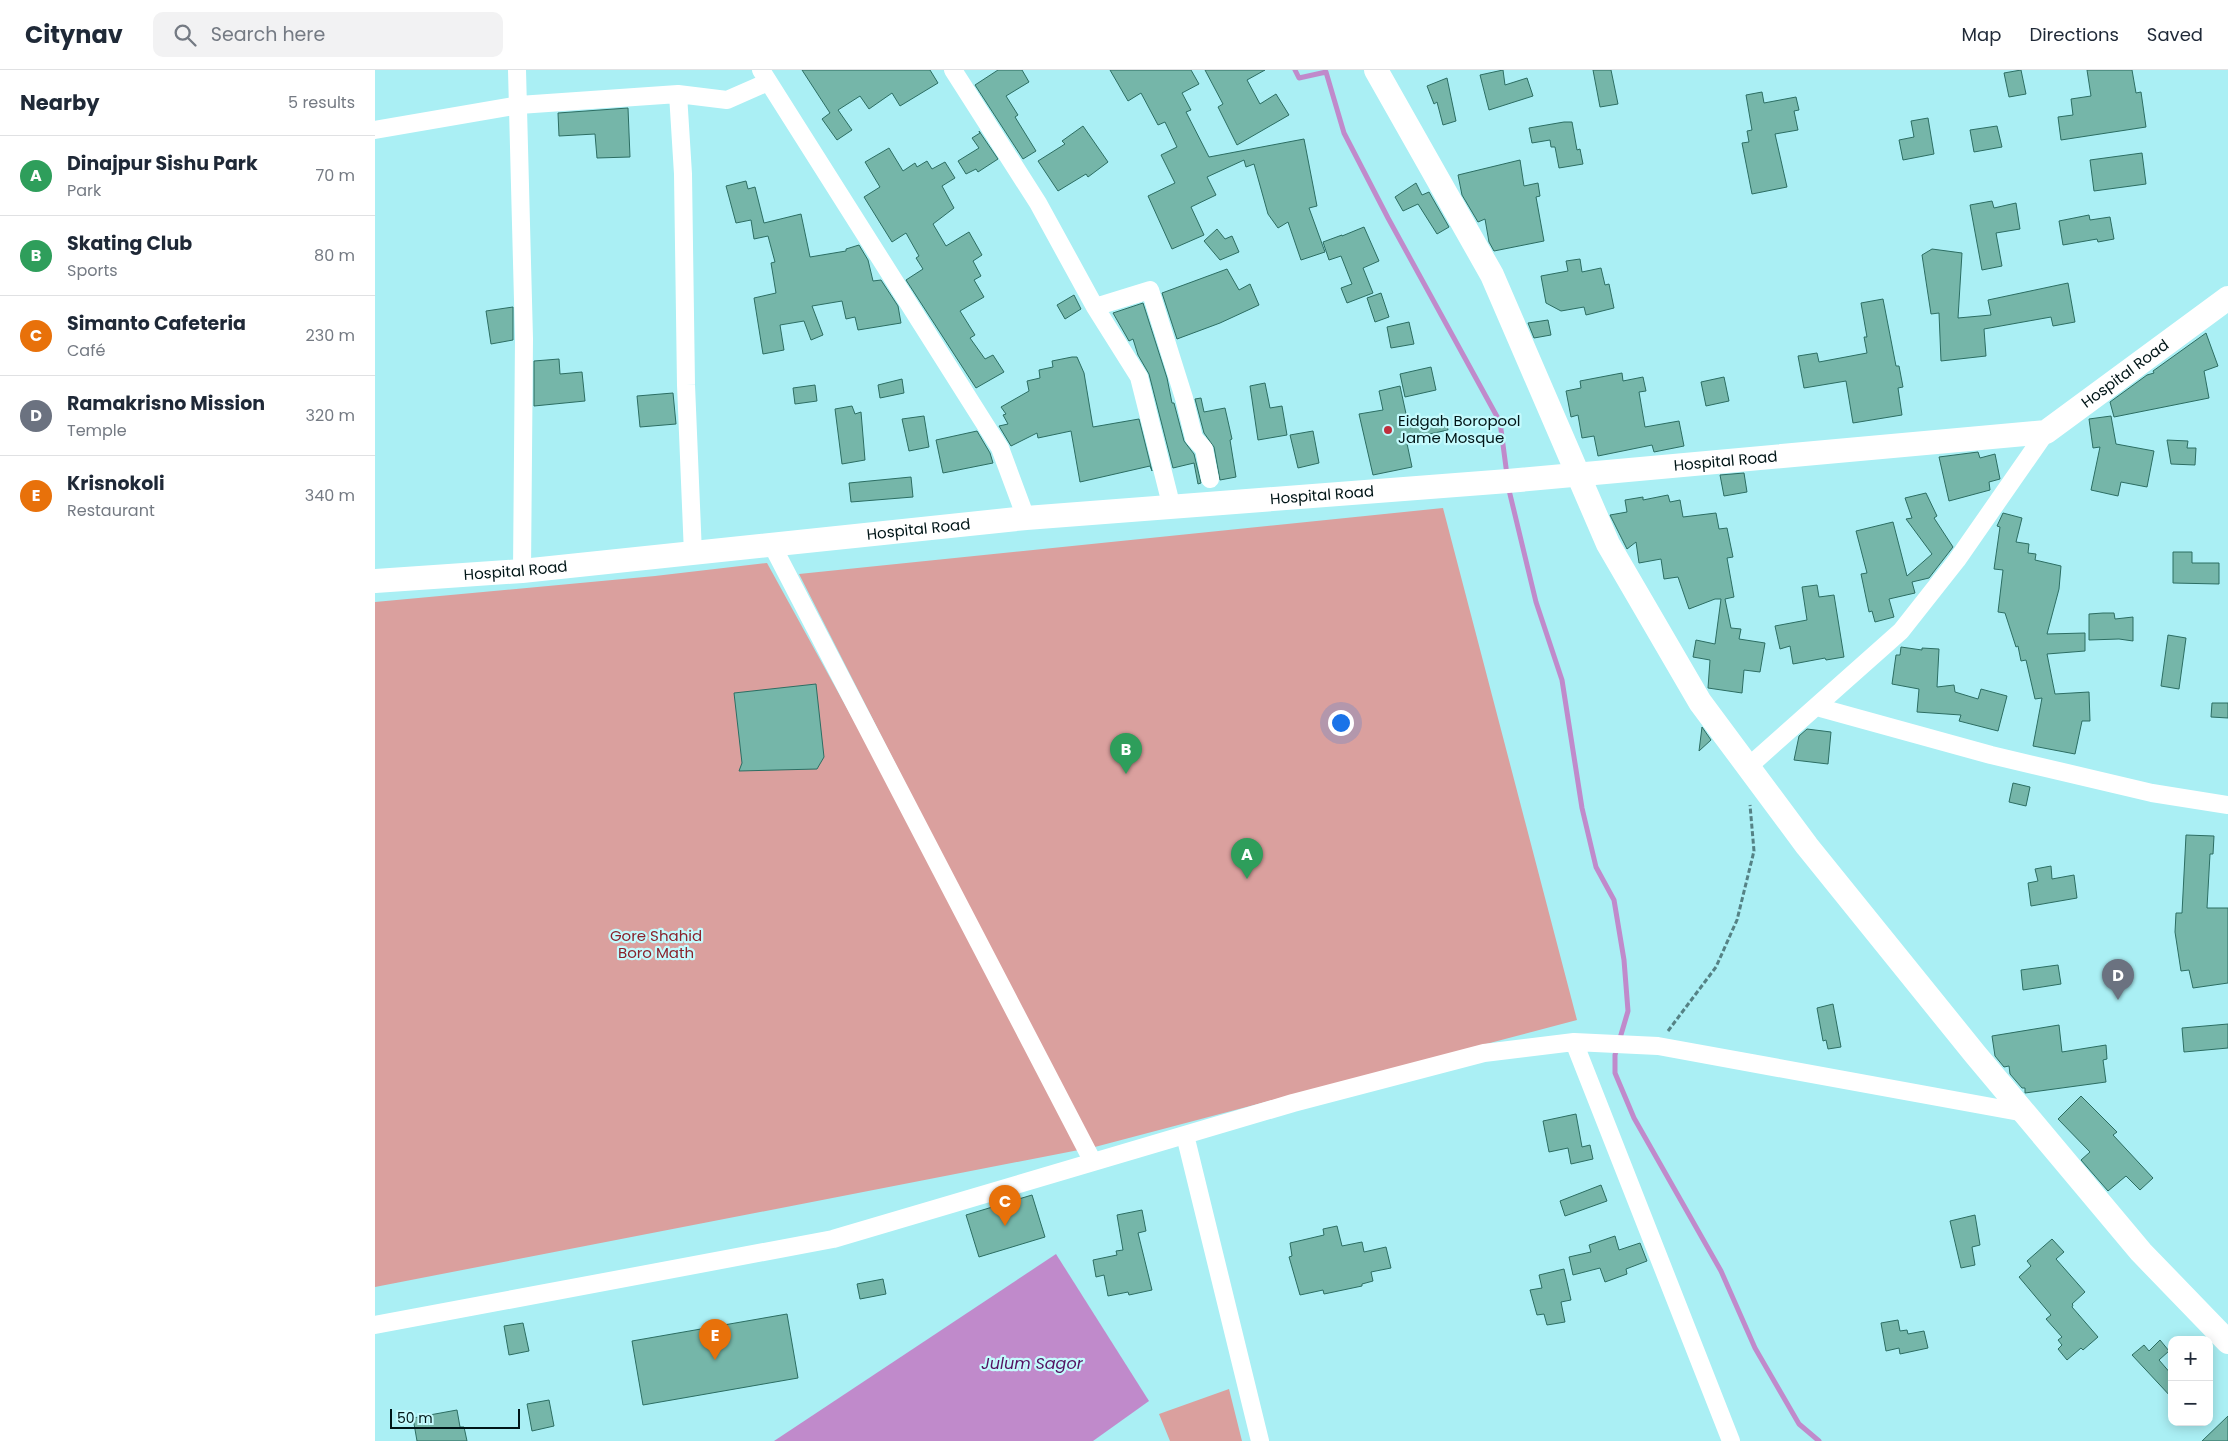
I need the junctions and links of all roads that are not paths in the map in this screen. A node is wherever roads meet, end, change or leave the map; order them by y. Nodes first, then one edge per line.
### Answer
1 (517, 70) edge
2 (953, 70) edge
3 (1377, 70) edge
4 (764, 76) edge
5 (678, 94) junction
6 (519, 105) junction
7 (375, 130) edge
8 (2228, 298) edge
9 (1095, 307) junction
10 (2046, 432) junction
11 (1578, 474) junction
12 (1210, 479) dead end
13 (1172, 508) junction
14 (1026, 518) junction
15 (772, 545) junction
16 (693, 554) junction
17 (522, 570) junction
18 (375, 581) edge
19 (1817, 706) junction
20 (1748, 767) junction
21 (2228, 804) edge
22 (1582, 1043) junction
23 (2025, 1113) junction
24 (1185, 1135) junction
25 (1093, 1162) junction
26 (375, 1325) edge
27 (2228, 1342) edge
28 (1260, 1441) edge
29 (1731, 1441) edge

1 - 6 street
2 - 9 street
3 - 11 main road
4 - 5 street
4 - 14 street
5 - 6 street
5 - 16 street
6 - 7 street
6 - 17 street
8 - 10 main road, Hospital Road
9 - 12 street
9 - 13 street
10 - 11 main road, Hospital Road
10 - 19 street
11 - 13 main road, Hospital Road
11 - 20 main road
13 - 14 main road, Hospital Road
14 - 15 main road, Hospital Road
15 - 16 main road, Hospital Road
15 - 25 street
16 - 17 main road, Hospital Road
17 - 18 main road, Hospital Road
19 - 20 street
19 - 21 street
20 - 23 main road
22 - 23 street
22 - 24 street
22 - 29 street
23 - 27 main road
24 - 25 street
24 - 28 street
25 - 26 street

